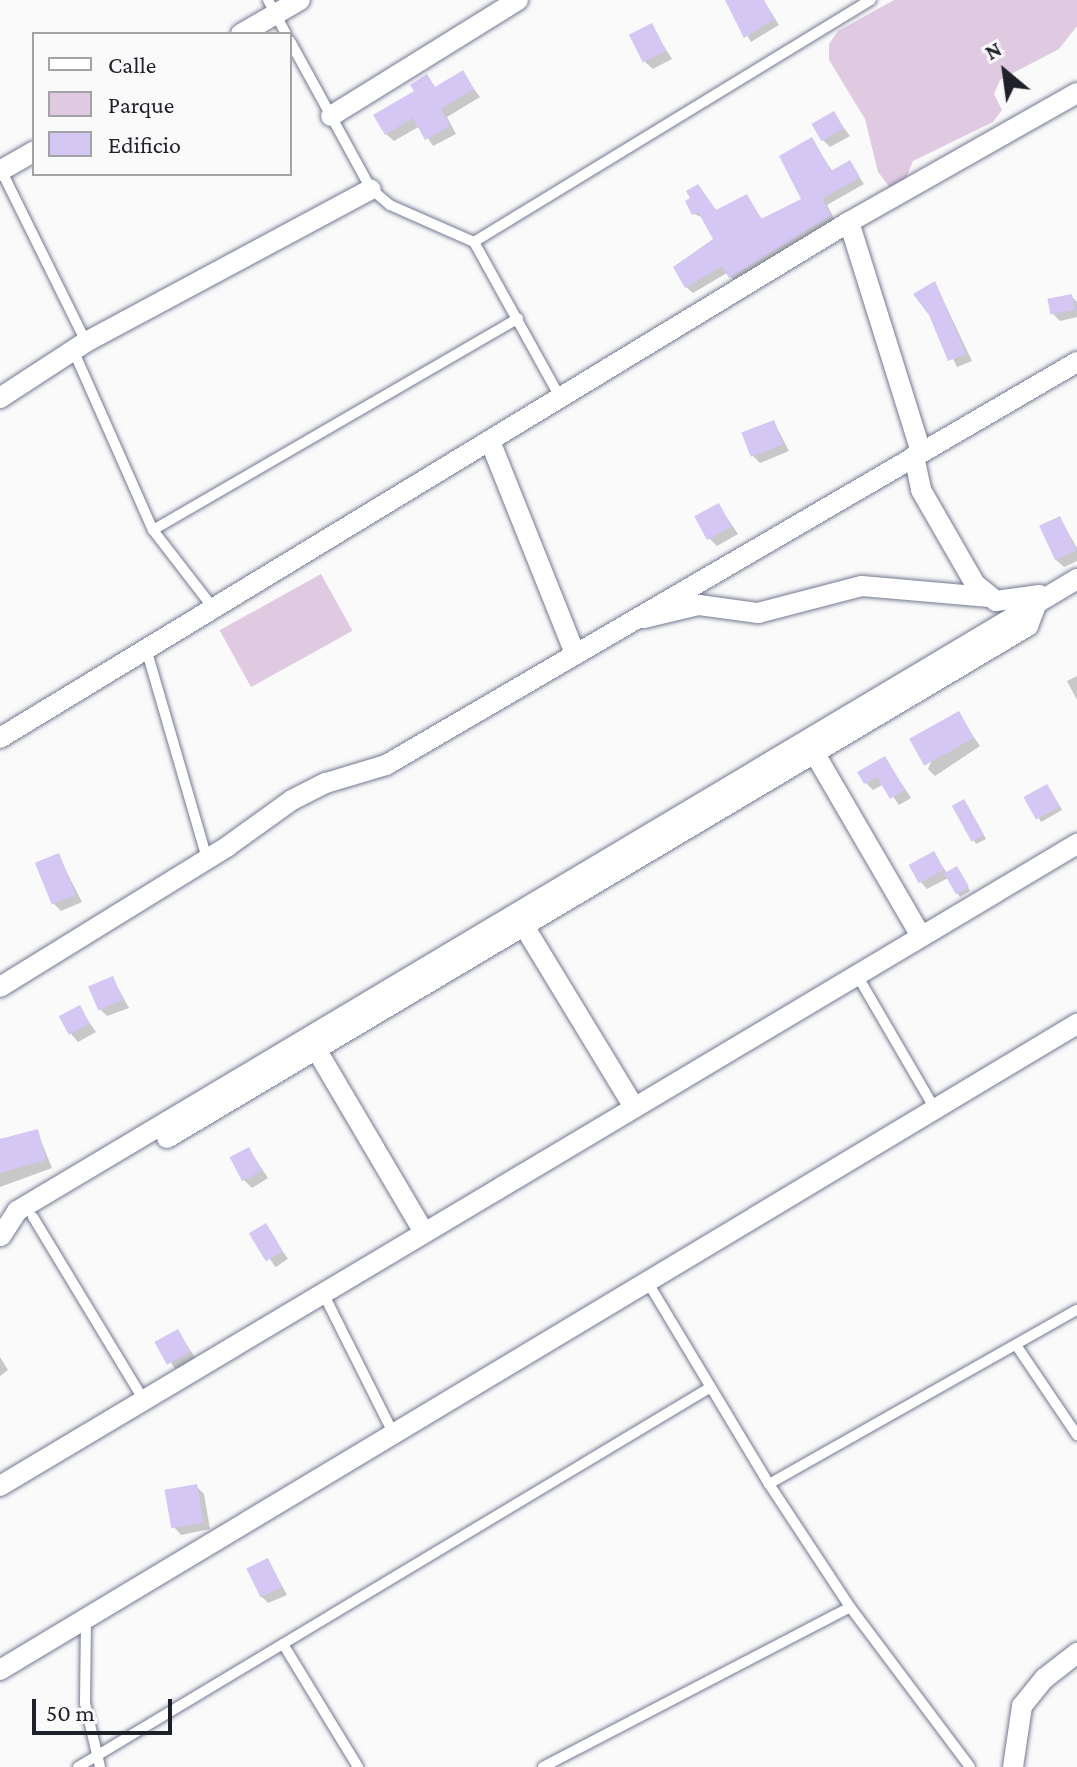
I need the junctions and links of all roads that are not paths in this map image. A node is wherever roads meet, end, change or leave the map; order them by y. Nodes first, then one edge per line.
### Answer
1 (300, 0) edge
2 (518, 0) edge
3 (871, 0) edge
4 (272, 7) edge
5 (243, 32) edge
6 (285, 32) edge
7 (292, 45) edge
8 (1077, 93) edge
9 (331, 116) junction
10 (32, 152) edge
11 (0, 169) edge
12 (371, 189) junction
13 (849, 222) junction
14 (474, 242) junction
15 (518, 318) junction
16 (80, 347) junction
17 (1077, 362) edge
18 (0, 398) edge
19 (561, 399) junction
20 (490, 441) junction
21 (918, 454) junction
22 (153, 530) junction
23 (1077, 579) edge
24 (1056, 592) junction
25 (987, 597) junction
26 (1037, 603) junction
27 (215, 610) junction
28 (624, 622) junction
29 (574, 651) junction
30 (147, 652) junction
31 (0, 738) edge
32 (815, 754) junction
33 (1077, 844) edge
34 (207, 859) junction
35 (524, 926) junction
36 (921, 936) junction
37 (857, 975) junction
38 (0, 987) edge
39 (1077, 1024) edge
40 (316, 1049) junction
41 (634, 1107) junction
42 (935, 1109) junction
43 (33, 1217) junction
44 (424, 1232) junction
45 (0, 1236) edge
46 (647, 1281) junction
47 (323, 1293) junction
48 (1077, 1310) edge
49 (1016, 1345) junction
50 (711, 1387) junction
51 (144, 1400) junction
52 (393, 1433) junction
53 (1077, 1435) edge
54 (769, 1484) junction
55 (0, 1486) edge
56 (850, 1607) junction
57 (87, 1617) junction
58 (283, 1644) junction
59 (1077, 1653) edge
60 (0, 1670) edge
61 (98, 1762) edge
62 (78, 1767) edge
63 (358, 1767) edge
64 (543, 1767) edge
65 (970, 1767) edge
66 (1013, 1767) edge

1 - 4 street
2 - 9 street
3 - 14 lane
4 - 5 street
4 - 6 lane
7 - 9 lane
8 - 13 street
9 - 12 lane
10 - 11 street
11 - 16 lane
12 - 14 lane
12 - 16 street
13 - 19 street
13 - 21 street
14 - 15 lane
15 - 19 lane
15 - 22 lane
16 - 18 street
16 - 22 lane
17 - 21 street
19 - 20 street
20 - 27 street
20 - 29 street
21 - 25 street
21 - 28 street
22 - 27 lane
23 - 24 street
24 - 25 street
24 - 26 street
25 - 28 street
26 - 32 street
26 - 45 street
27 - 30 street
28 - 29 street
29 - 34 street
30 - 31 street
30 - 34 lane
32 - 35 street
32 - 36 street
33 - 36 street
34 - 38 street
35 - 40 street
35 - 41 street
36 - 37 street
37 - 41 street
37 - 42 lane
39 - 42 street
40 - 43 street
40 - 44 street
41 - 44 street
42 - 46 street
43 - 45 street
43 - 51 lane
44 - 47 street
46 - 50 lane
46 - 52 street
47 - 51 street
47 - 52 lane
48 - 49 lane
49 - 53 lane
49 - 54 lane
50 - 54 lane
50 - 58 lane
51 - 55 street
52 - 57 street
54 - 56 lane
56 - 64 lane
56 - 65 lane
57 - 60 street
57 - 61 lane
58 - 61 lane
58 - 63 lane
59 - 66 street
61 - 62 lane

